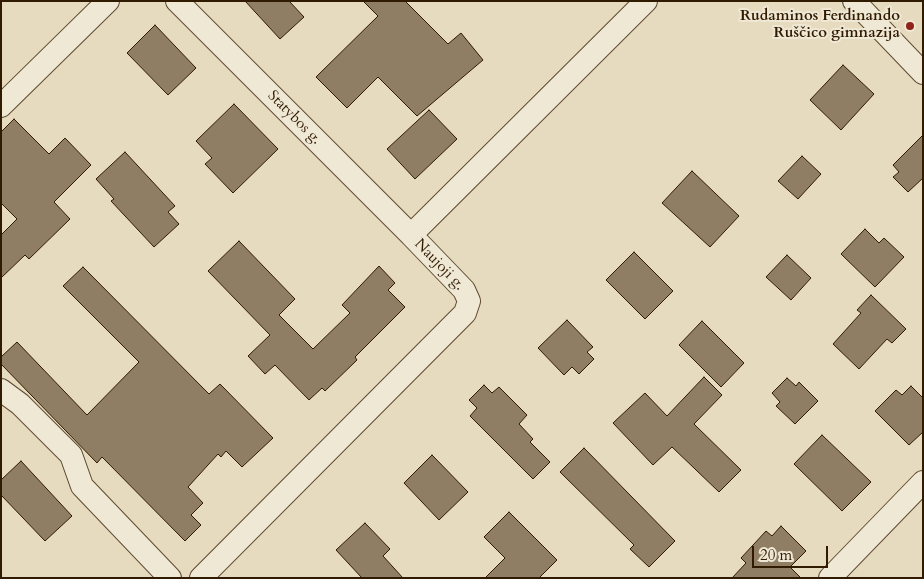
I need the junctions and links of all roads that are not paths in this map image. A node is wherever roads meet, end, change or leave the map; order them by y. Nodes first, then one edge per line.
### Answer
1 (108, 1) edge
2 (177, 1) edge
3 (646, 1) edge
4 (854, 1) edge
5 (923, 73) edge
6 (1, 106) edge
7 (411, 235) junction
8 (1, 390) edge
9 (923, 482) edge
10 (170, 578) edge
11 (201, 578) edge
12 (830, 578) edge

1 - 6 street
2 - 7 street, Statybos g.
3 - 7 street, Naujoji g.
4 - 5 street
7 - 11 street, Naujoji g.
8 - 10 street
9 - 12 street

